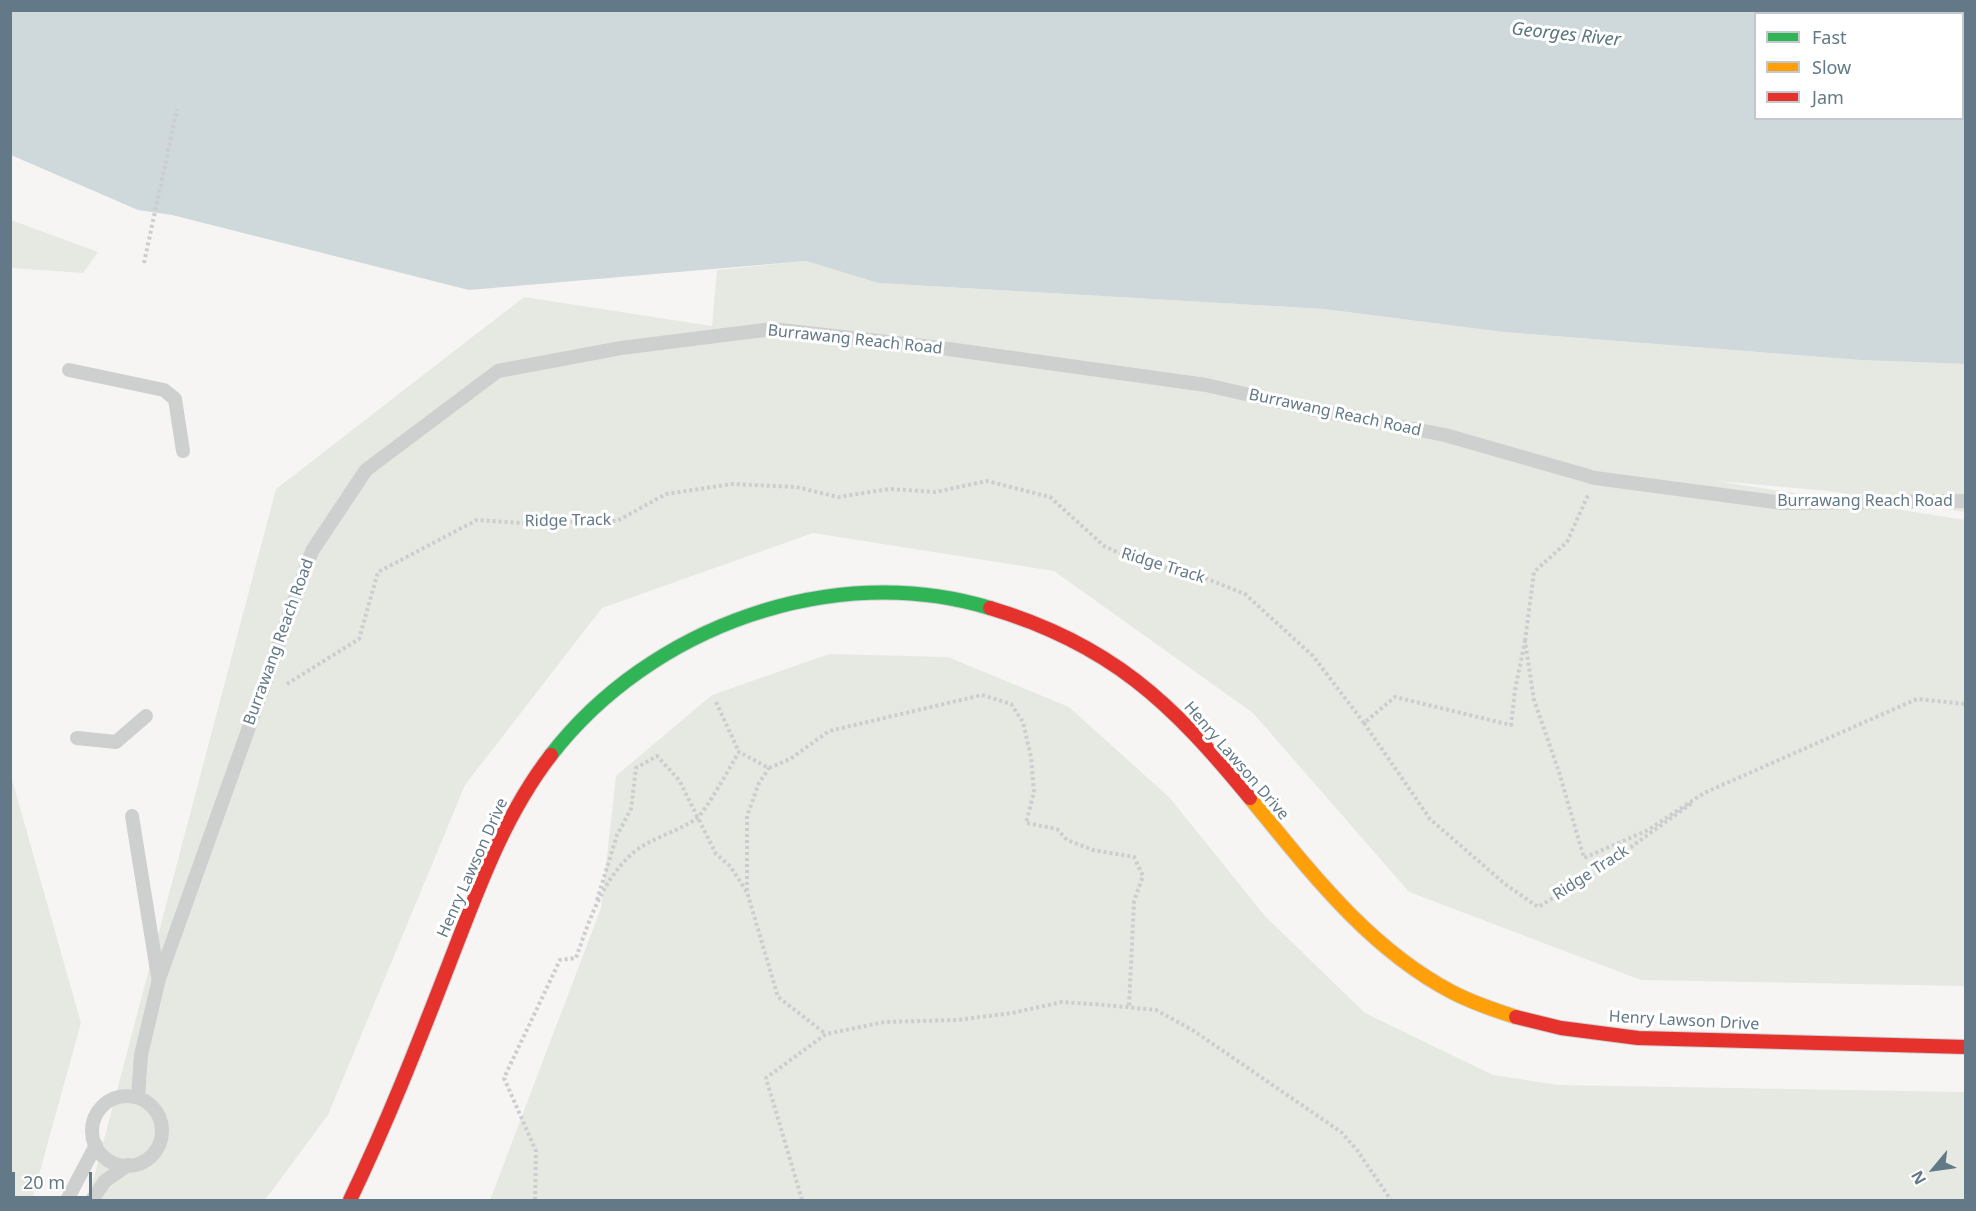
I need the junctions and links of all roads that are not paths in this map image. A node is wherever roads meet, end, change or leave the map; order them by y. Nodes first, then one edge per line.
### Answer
1 (69, 370) dead end
2 (183, 451) dead end
3 (1965, 501) edge
4 (146, 716) dead end
5 (77, 738) dead end
6 (132, 816) dead end
7 (159, 979) junction
8 (1965, 1047) edge
9 (138, 1097) junction
10 (96, 1145) junction
11 (129, 1165) junction
12 (67, 1200) edge
13 (92, 1200) edge
14 (350, 1200) edge

1 - 2 lane
3 - 7 lane, Burrawang Reach Road
4 - 5 lane
6 - 7 lane
7 - 9 lane, Burrawang Reach Road
8 - 14 main road, Henry Lawson Drive
9 - 10 lane
9 - 11 lane
10 - 11 lane
10 - 12 lane
11 - 13 lane

